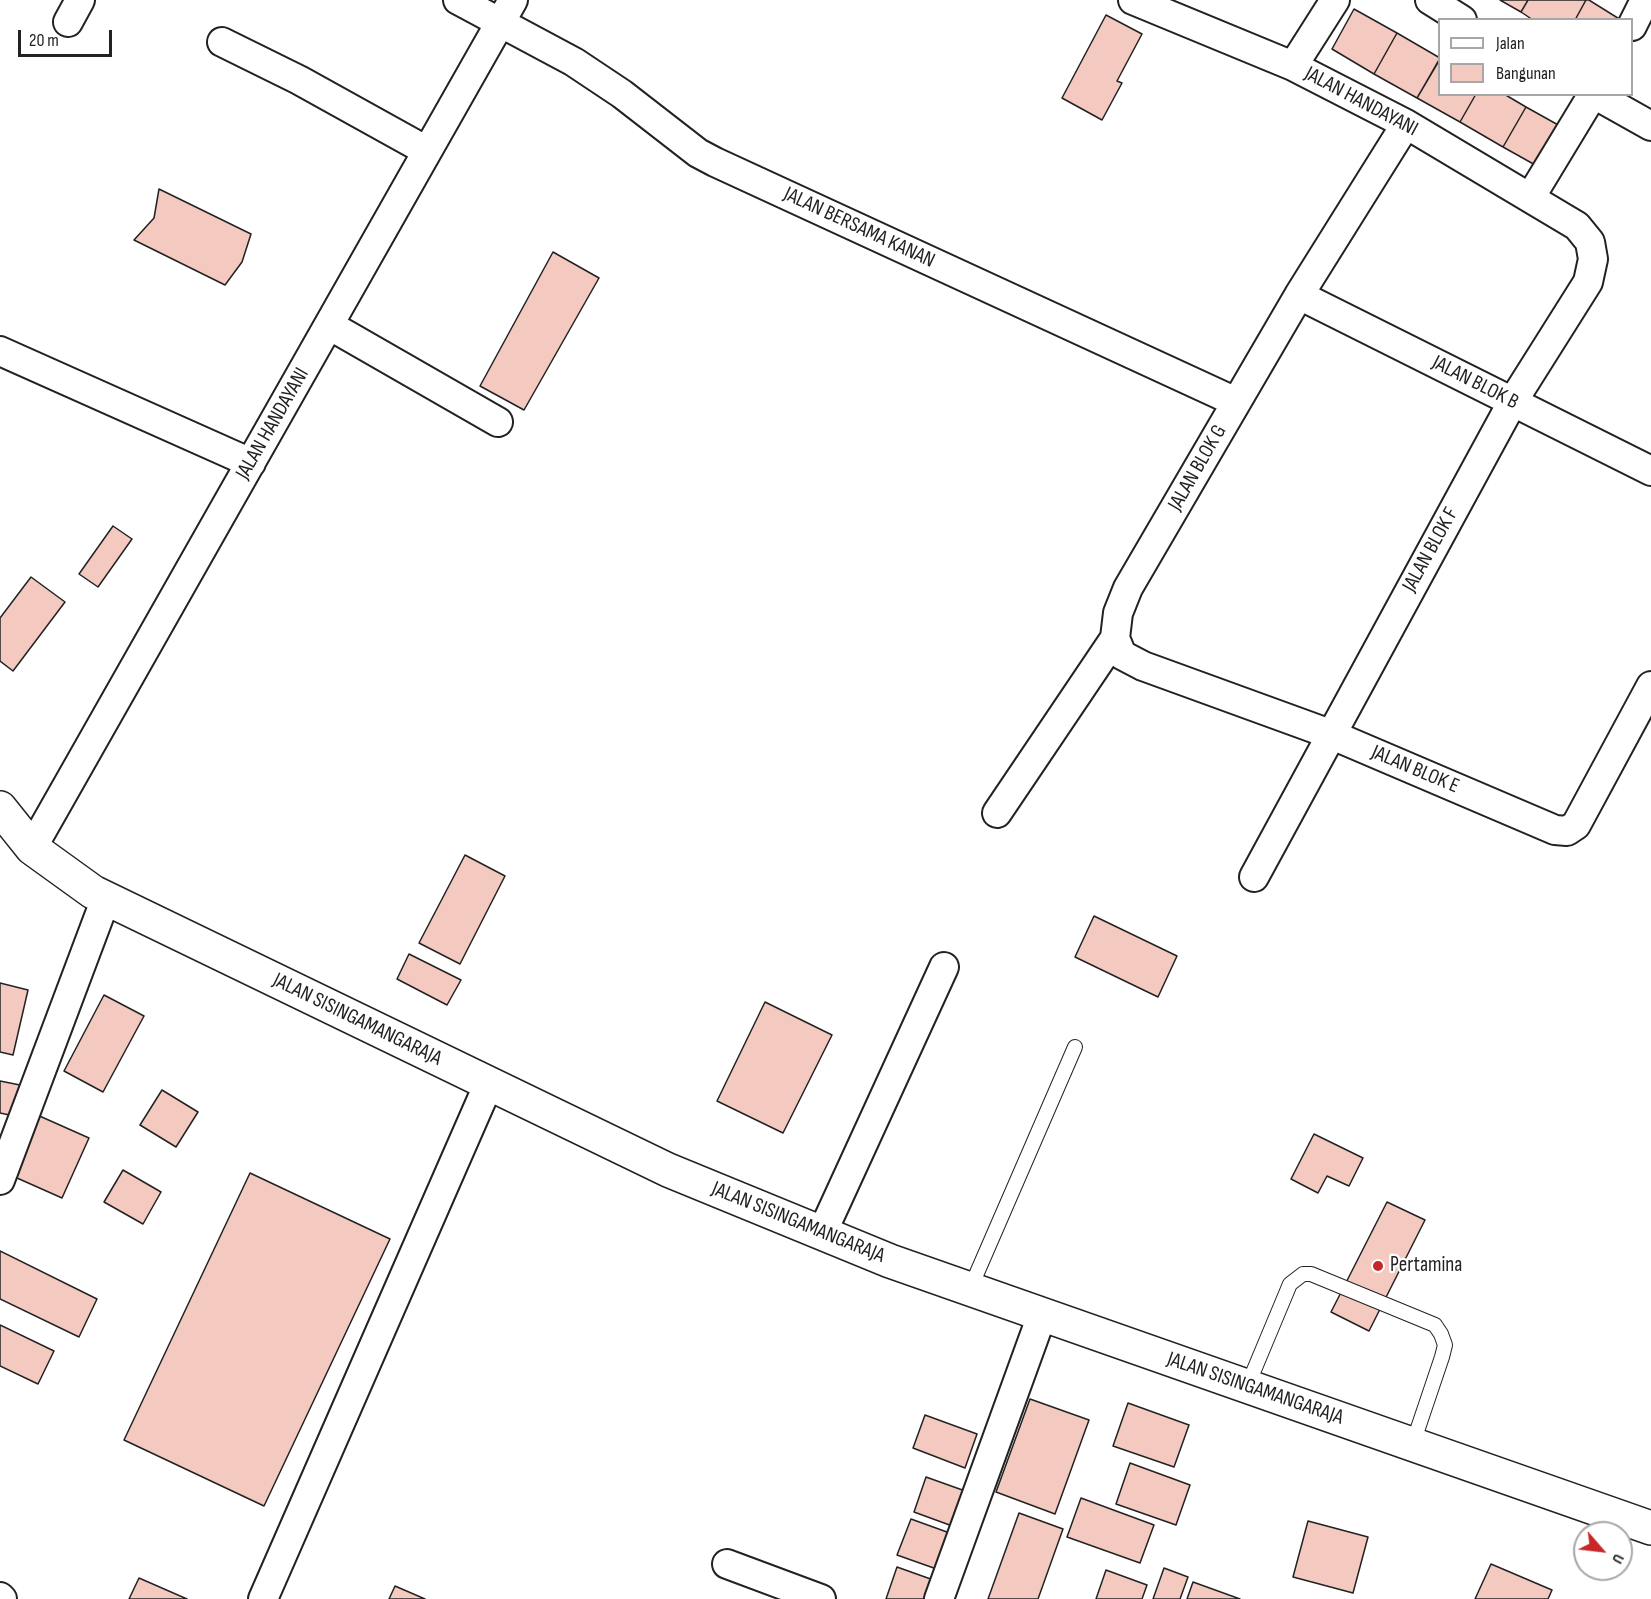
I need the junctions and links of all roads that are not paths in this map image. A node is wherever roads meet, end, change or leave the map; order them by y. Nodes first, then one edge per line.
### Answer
1 (458, 0) edge
2 (1133, 0) edge
3 (1335, 0) edge
4 (1430, 0) edge
5 (1646, 0) edge
6 (507, 11) edge
7 (1459, 18) edge
8 (1633, 24) edge
9 (222, 42) dead end
10 (1293, 66) junction
11 (1592, 96) edge
12 (1597, 96) edge
13 (1406, 124) junction
14 (1651, 126) edge
15 (427, 151) junction
16 (1530, 198) junction
17 (1577, 226) joint
18 (1299, 295) junction
19 (329, 325) junction
20 (0, 351) edge
21 (1236, 402) junction
22 (1513, 402) junction
23 (498, 422) dead end
24 (251, 463) junction
25 (1651, 471) edge
26 (1115, 638) junction
27 (1651, 686) edge
28 (1330, 734) junction
29 (0, 808) edge
30 (997, 813) dead end
31 (32, 848) junction
32 (1254, 877) dead end
33 (106, 898) junction
34 (944, 967) dead end
35 (1075, 1047) dead end
36 (489, 1083) junction
37 (0, 1180) edge
38 (822, 1233) junction
39 (970, 1289) junction
40 (1042, 1315) junction
41 (1247, 1387) junction
42 (1413, 1443) junction
43 (1651, 1528) edge
44 (727, 1564) dead end
45 (263, 1599) edge
46 (821, 1599) edge
47 (939, 1599) edge

1 - 6 street, JALAN BERSAMA KANAN
2 - 10 street, JALAN HANDAYANI
3 - 10 street
4 - 7 street
5 - 8 street
6 - 15 street, JALAN HANDAYANI
6 - 21 street, JALAN BERSAMA KANAN
9 - 15 street
10 - 13 street, JALAN HANDAYANI
11 - 16 street
12 - 14 street
13 - 16 street, JALAN HANDAYANI
13 - 18 street, JALAN BLOK G
15 - 19 street, JALAN HANDAYANI
16 - 17 street, JALAN HANDAYANI
17 - 22 street, JALAN BLOK F
18 - 21 street, JALAN BLOK G
18 - 22 street, JALAN BLOK B
19 - 23 street
19 - 24 street, JALAN HANDAYANI
20 - 24 street
21 - 26 street, JALAN BLOK G
22 - 25 street, JALAN BLOK B
22 - 28 street, JALAN BLOK F
24 - 31 street, JALAN HANDAYANI
26 - 28 street, JALAN BLOK E
26 - 30 street, JALAN BLOK G
27 - 28 street, JALAN BLOK E
28 - 32 street, JALAN BLOK F
29 - 31 highway, JALAN SISINGAMANGARAJA
31 - 33 highway, JALAN SISINGAMANGARAJA
33 - 36 highway, JALAN SISINGAMANGARAJA
33 - 37 street
34 - 38 street
35 - 39 lane
36 - 38 highway, JALAN SISINGAMANGARAJA
36 - 45 street
38 - 39 highway, JALAN SISINGAMANGARAJA
39 - 40 highway, JALAN SISINGAMANGARAJA
40 - 41 highway, JALAN SISINGAMANGARAJA
40 - 47 street
41 - 42 highway, JALAN SISINGAMANGARAJA
41 - 42 lane
42 - 43 highway, JALAN SISINGAMANGARAJA
44 - 46 street

